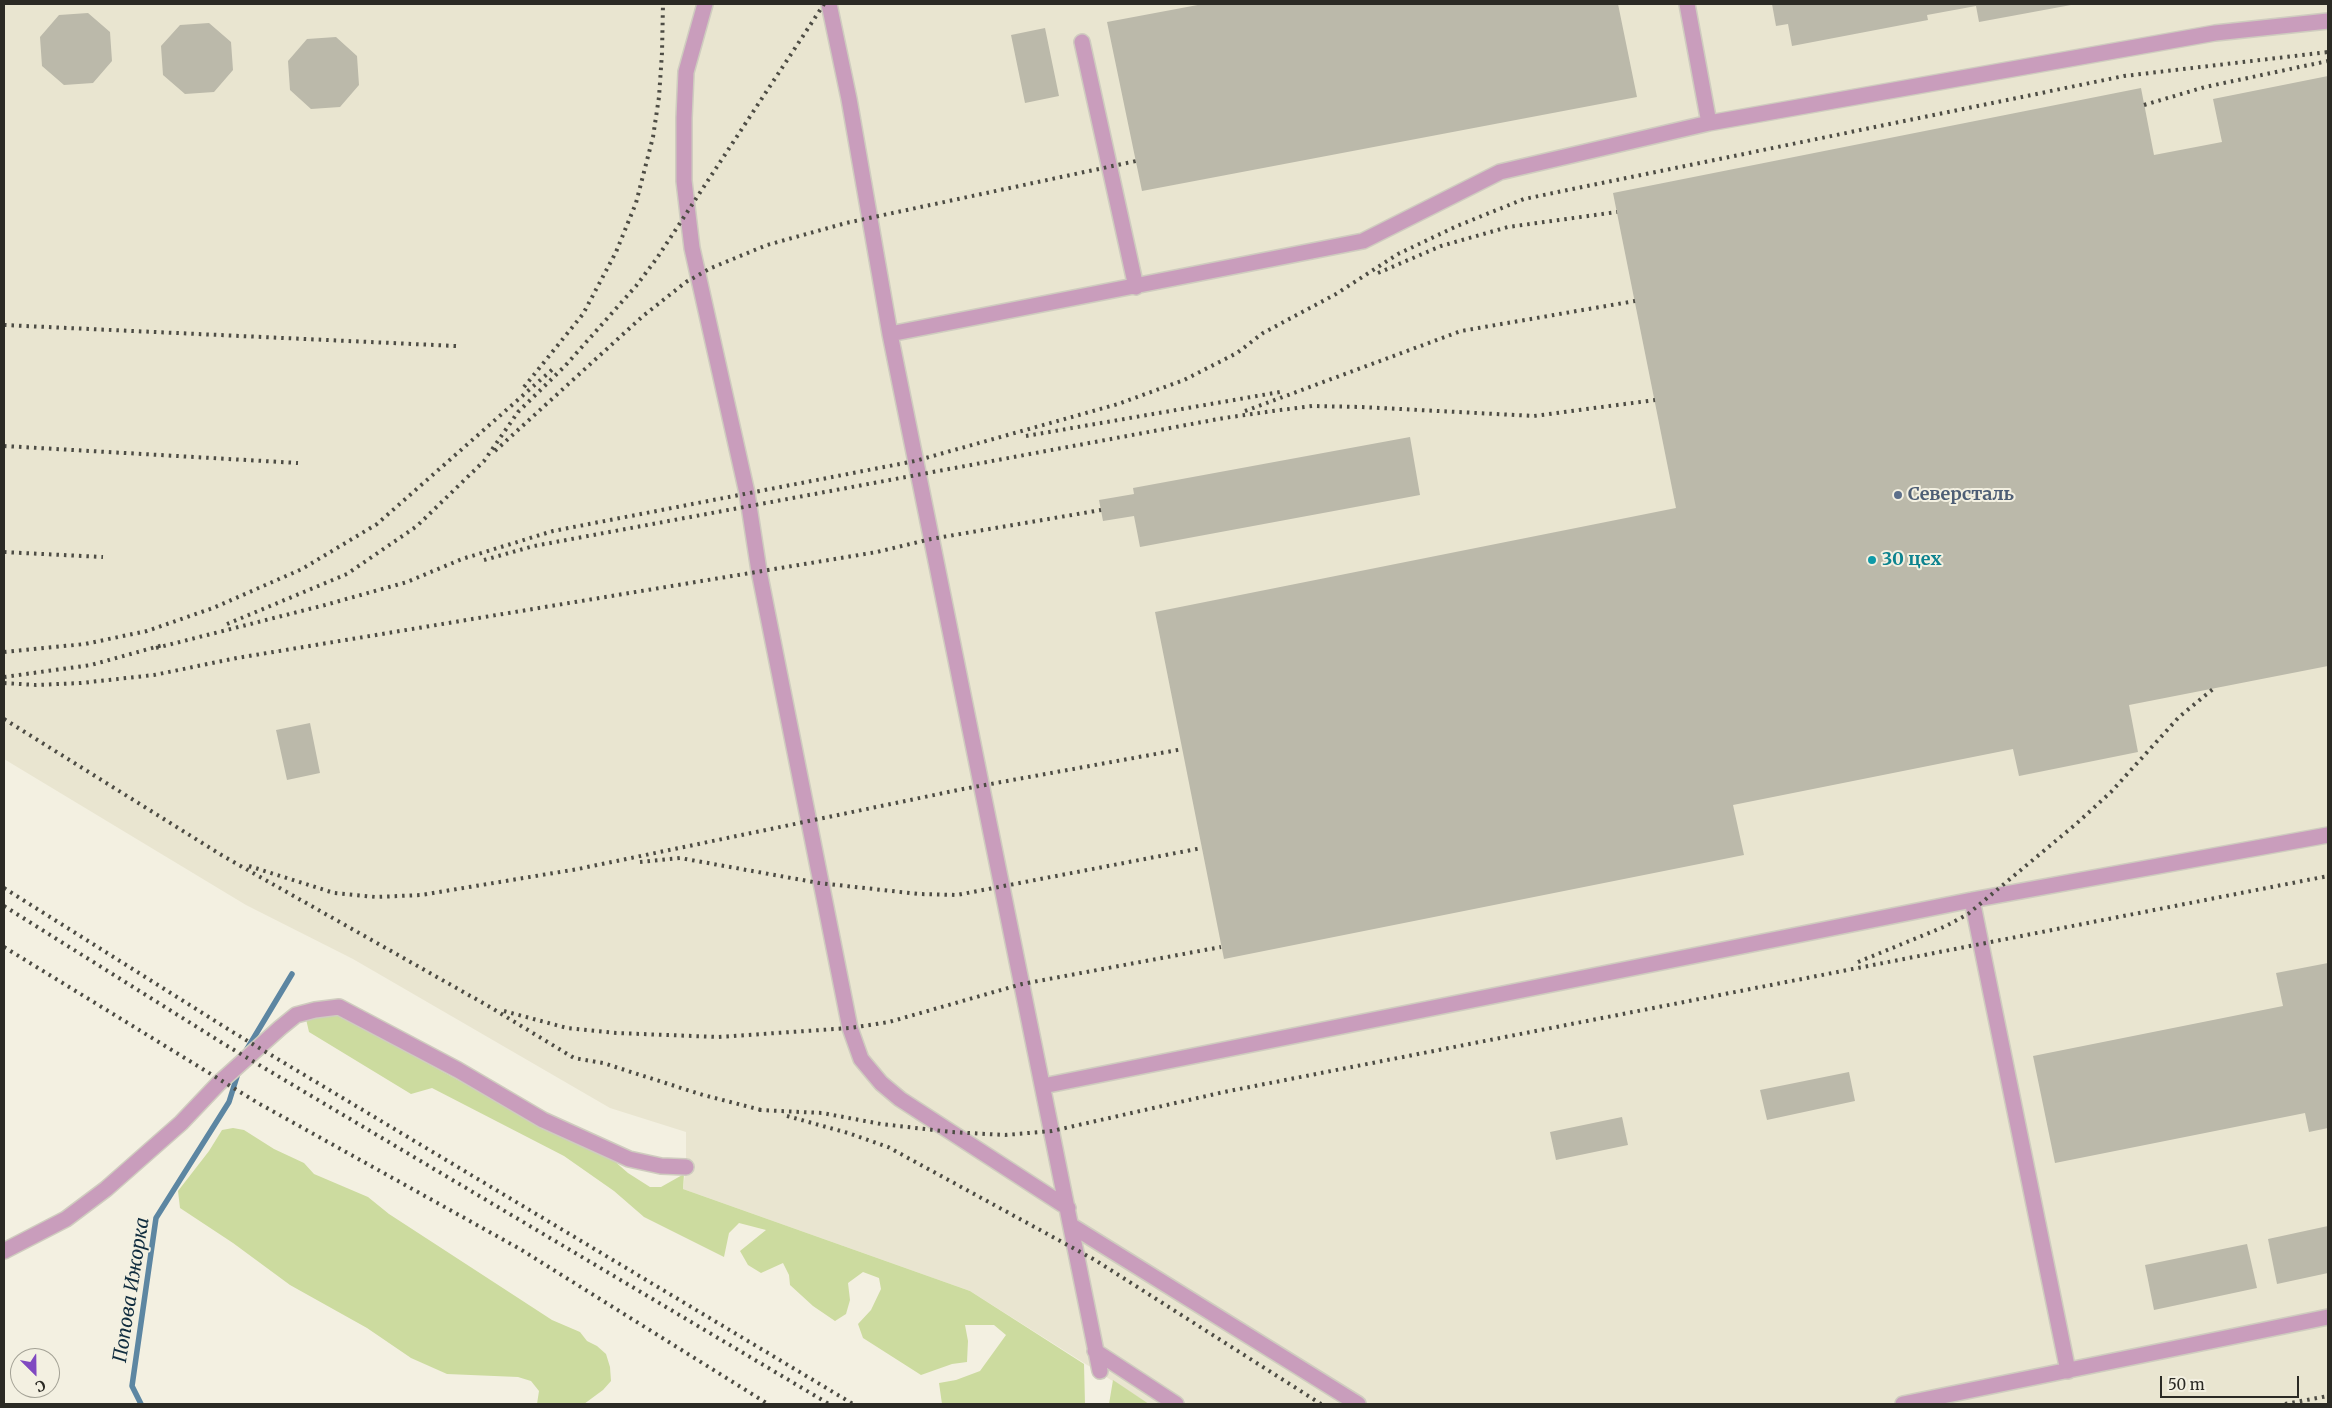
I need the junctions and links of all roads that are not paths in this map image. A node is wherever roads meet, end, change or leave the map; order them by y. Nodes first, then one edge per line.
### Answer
1 (705, 4) edge
2 (829, 4) edge
3 (1688, 4) edge
4 (2328, 21) edge
5 (1082, 42) dead end
6 (1709, 123) junction
7 (1136, 287) junction
8 (890, 334) junction
9 (2328, 835) edge
10 (1972, 900) junction
11 (1043, 1086) junction
12 (686, 1167) dead end
13 (1068, 1208) junction
14 (1072, 1226) junction
15 (4, 1251) edge
16 (2328, 1317) edge
17 (1095, 1350) junction
18 (1100, 1371) dead end
19 (2068, 1371) junction
20 (1176, 1404) edge
21 (1358, 1404) edge
22 (1903, 1404) edge

1 - 13 lane
2 - 8 lane
3 - 6 lane
4 - 6 lane
5 - 7 lane
6 - 7 lane
7 - 8 lane
8 - 11 lane
9 - 10 lane
10 - 11 lane
10 - 19 lane
11 - 13 lane
12 - 15 lane
13 - 14 lane
14 - 17 lane
14 - 21 lane
16 - 19 lane
17 - 18 lane
17 - 20 lane
19 - 22 lane

